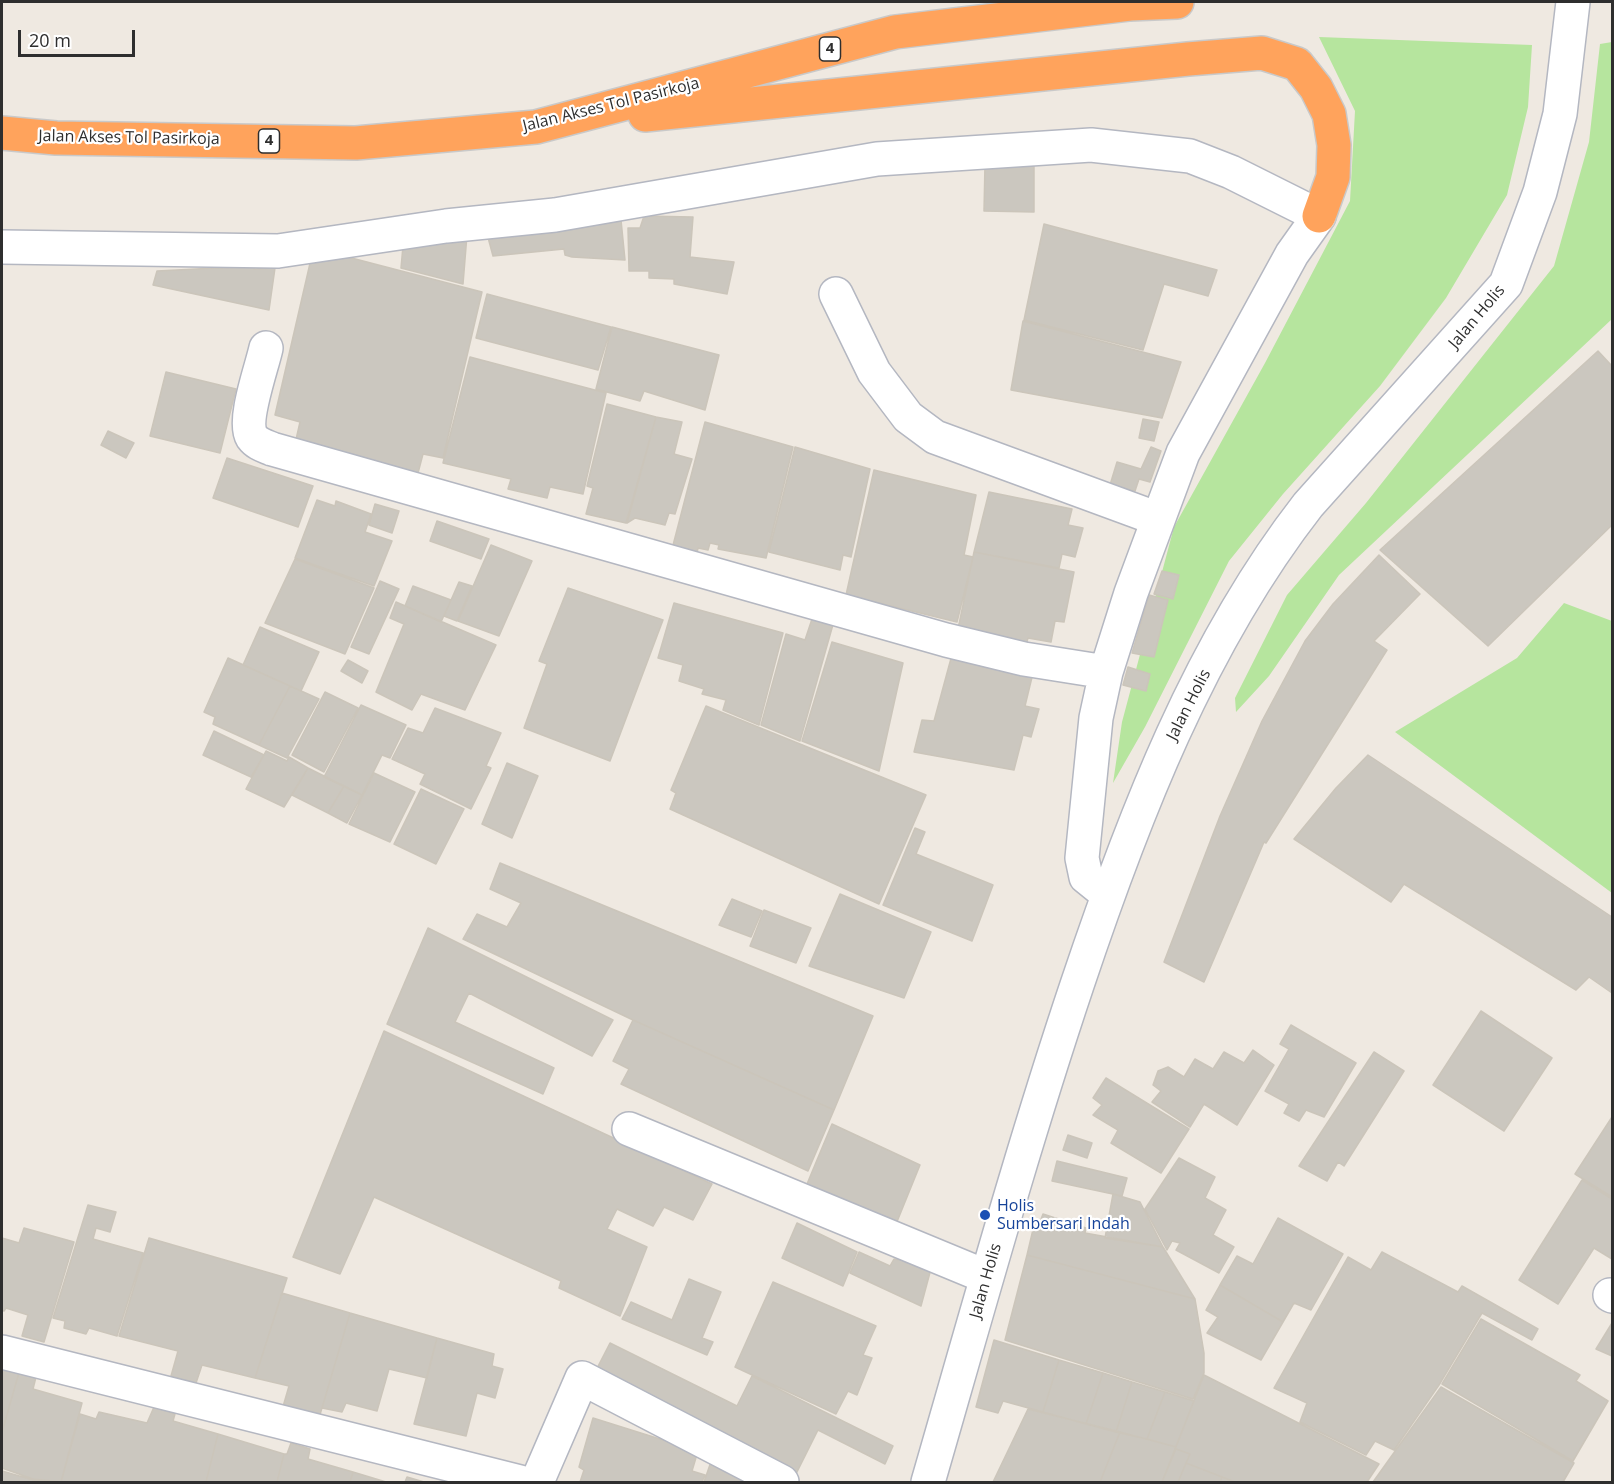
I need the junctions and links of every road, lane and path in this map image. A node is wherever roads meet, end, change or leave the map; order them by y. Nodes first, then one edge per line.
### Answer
1 (1178, 2) edge
2 (1573, 2) edge
3 (536, 127) junction
4 (2, 133) edge
5 (1319, 216) junction
6 (2, 247) edge
7 (836, 294) dead end
8 (267, 348) dead end
9 (1158, 519) junction
10 (1106, 672) junction
11 (1107, 894) junction
12 (629, 1129) dead end
13 (987, 1277) junction
14 (2, 1352) edge
15 (520, 1482) edge
16 (537, 1482) edge
17 (782, 1482) edge
18 (928, 1482) edge

1 - 3 highway, Jalan Akses Tol Pasirkoja / 4
2 - 11 street, Jalan Holis
3 - 4 highway, Jalan Akses Tol Pasirkoja / 4
3 - 5 highway
5 - 6 street
5 - 9 street
7 - 9 street
8 - 10 street
9 - 10 street
10 - 11 street
11 - 13 street, Jalan Holis
12 - 13 street
13 - 18 street, Jalan Holis
14 - 15 street
16 - 17 street

